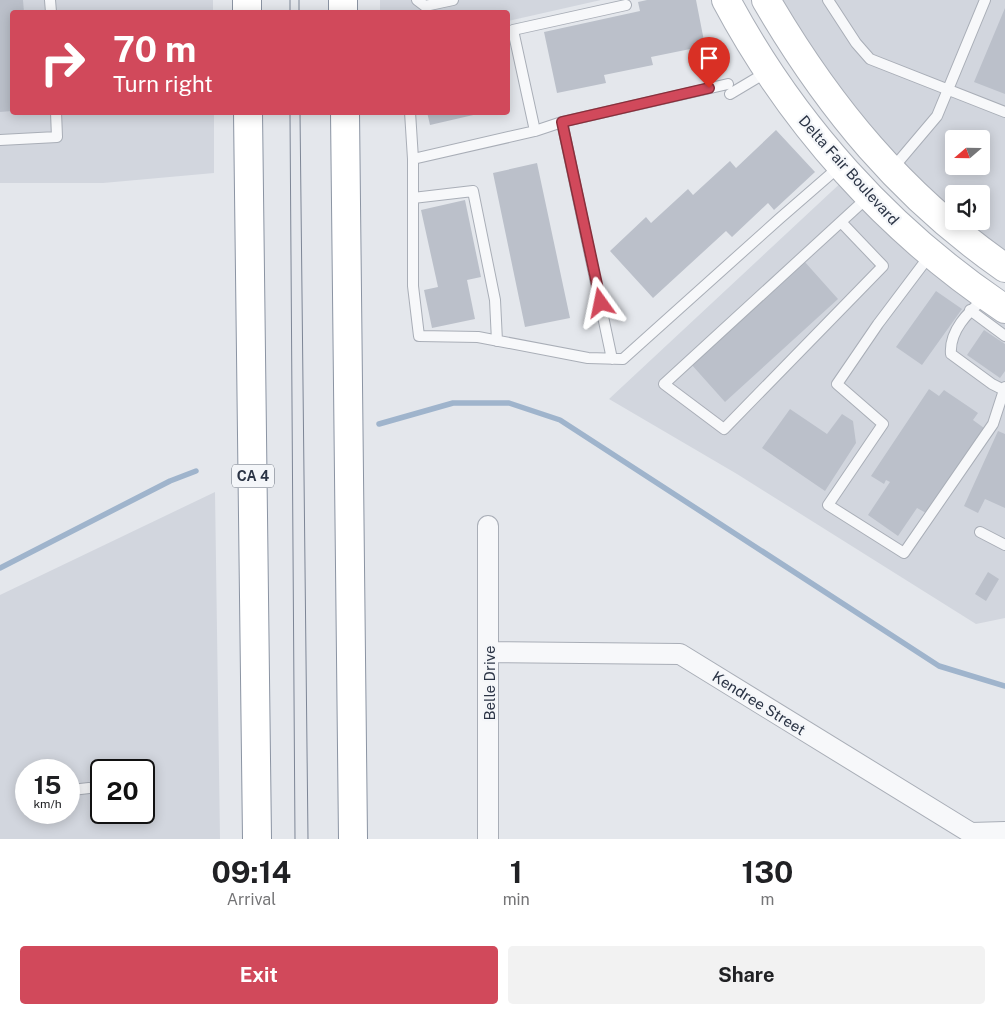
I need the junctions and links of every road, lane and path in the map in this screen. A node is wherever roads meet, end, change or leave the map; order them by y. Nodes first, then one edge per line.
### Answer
1 (417, 0) edge
2 (453, 0) edge
3 (726, 0) edge
4 (766, 0) edge
5 (828, 0) edge
6 (985, 0) edge
7 (626, 6) dead end
8 (767, 71) junction
9 (948, 91) junction
10 (1005, 112) edge
11 (56, 115) edge
12 (248, 115) edge
13 (344, 115) edge
14 (410, 115) edge
15 (562, 122) junction
16 (535, 131) junction
17 (0, 140) edge
18 (413, 159) junction
19 (841, 166) junction
20 (891, 170) junction
21 (869, 196) junction
22 (413, 198) junction
23 (842, 222) junction
24 (931, 255) junction
25 (1005, 268) edge
26 (987, 306) edge
27 (1005, 336) edge
28 (497, 341) junction
29 (612, 359) junction
30 (1004, 389) edge
31 (488, 526) dead end
32 (980, 532) dead end
33 (1005, 545) edge
34 (489, 652) junction
35 (89, 788) dead end
36 (80, 789) edge
37 (1005, 832) edge
38 (257, 839) edge
39 (353, 839) edge
40 (488, 839) edge

1 - 2 lane
3 - 8 main road, Delta Fair Boulevard
4 - 20 main road, Delta Fair Boulevard
5 - 9 lane
6 - 9 lane
7 - 16 lane
8 - 15 lane
8 - 19 main road, Delta Fair Boulevard
9 - 10 lane
9 - 20 lane
11 - 17 lane
12 - 38 main road, CA 4
13 - 39 main road
14 - 18 lane
15 - 16 lane
15 - 29 lane
16 - 18 lane
18 - 22 lane
19 - 21 main road, Delta Fair Boulevard
19 - 29 lane
20 - 25 main road, Delta Fair Boulevard
21 - 23 lane
21 - 24 main road, Delta Fair Boulevard
22 - 28 lane
22 - 28 lane
23 - 23 lane
24 - 26 main road, Delta Fair Boulevard
24 - 30 lane
26 - 27 lane
26 - 30 lane
28 - 29 lane
31 - 34 street, Belle Drive
32 - 33 lane
34 - 37 street, Kendree Street
34 - 40 street, Belle Drive
35 - 36 lane

